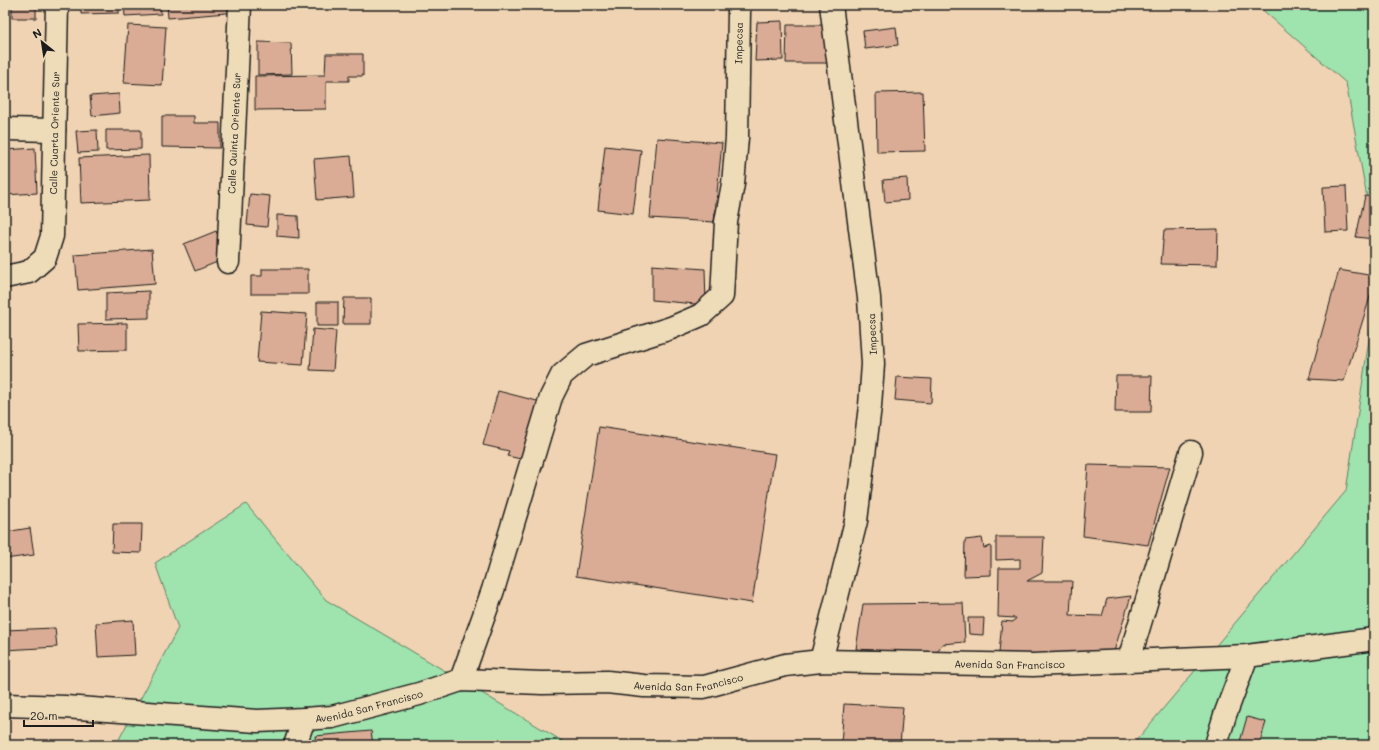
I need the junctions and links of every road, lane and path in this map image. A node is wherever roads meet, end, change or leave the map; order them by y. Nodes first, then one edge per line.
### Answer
1 (57, 5) edge
2 (240, 5) edge
3 (740, 5) edge
4 (831, 5) edge
5 (5, 129) edge
6 (54, 130) junction
7 (228, 262) dead end
8 (5, 277) edge
9 (1191, 452) dead end
10 (1374, 639) edge
11 (1247, 656) junction
12 (821, 660) junction
13 (1129, 660) junction
14 (461, 680) junction
15 (5, 704) edge
16 (304, 719) junction
17 (295, 745) edge
18 (1216, 745) edge

1 - 6 street, Calle Cuarta Oriente Sur
2 - 7 street, Calle Quinta Oriente Sur
3 - 14 street, Impecsa
4 - 12 street, Impecsa
5 - 6 street
6 - 8 street, Calle Cuarta Oriente Sur
9 - 13 street
10 - 11 street, Avenida San Francisco
11 - 13 street, Avenida San Francisco
11 - 18 street
12 - 13 street, Avenida San Francisco
12 - 14 street, Avenida San Francisco
14 - 16 street, Avenida San Francisco
15 - 16 street, Avenida San Francisco
16 - 17 street

